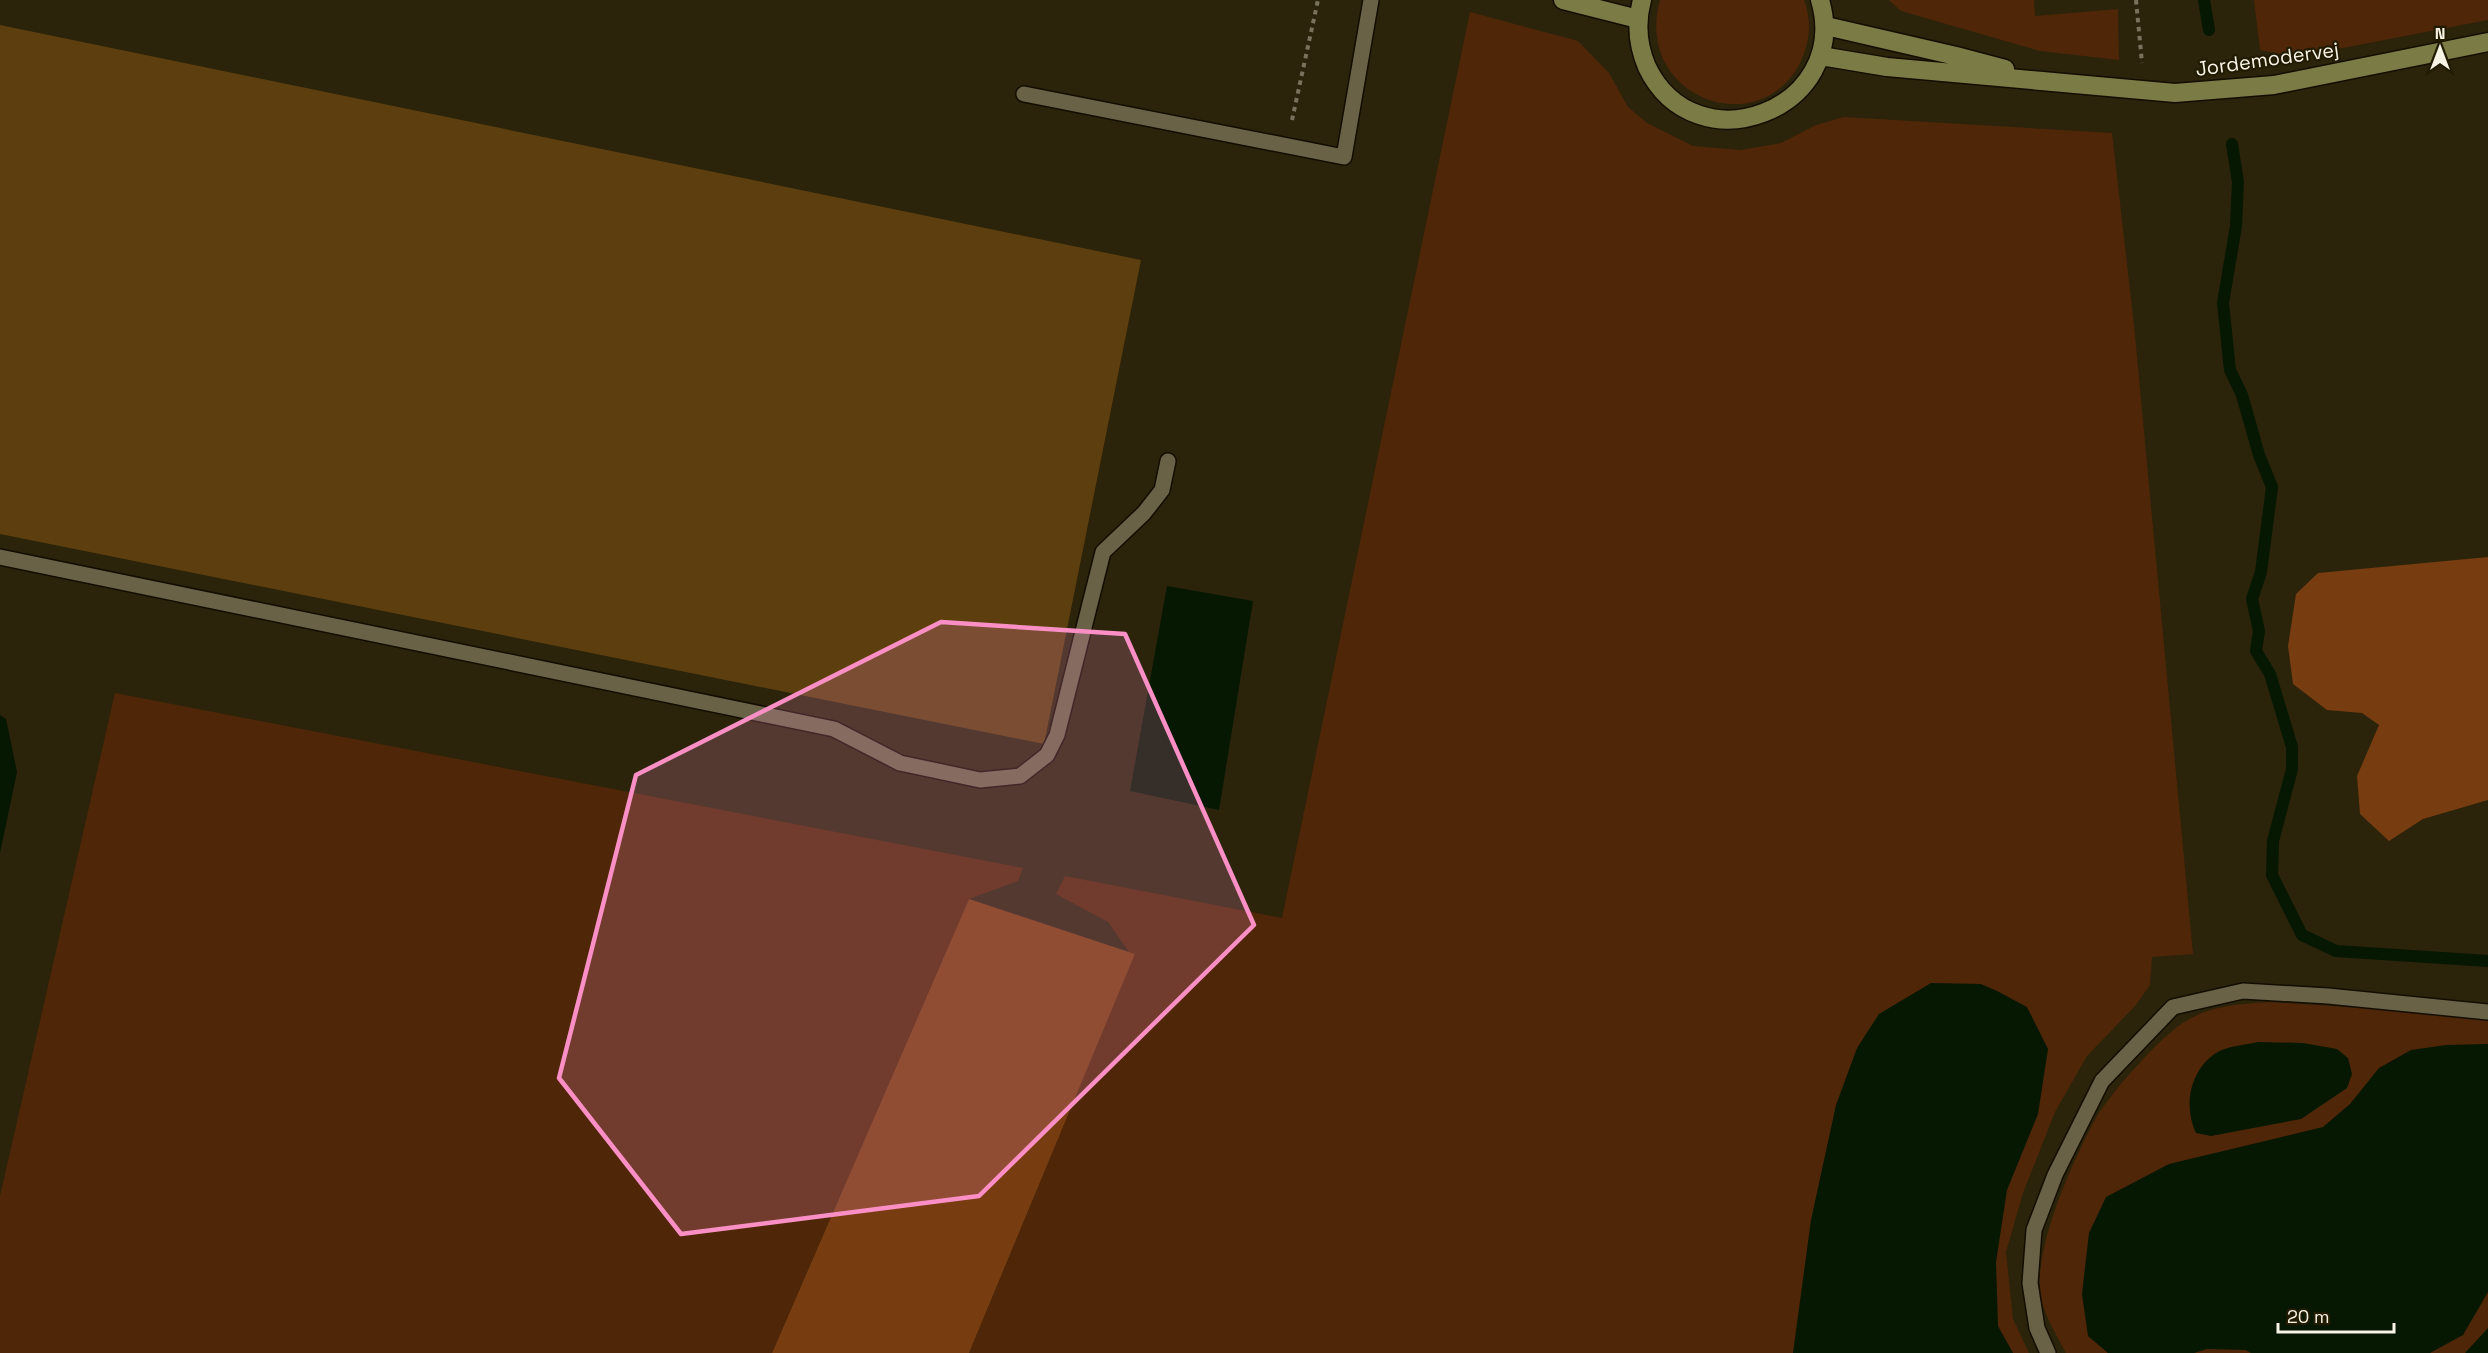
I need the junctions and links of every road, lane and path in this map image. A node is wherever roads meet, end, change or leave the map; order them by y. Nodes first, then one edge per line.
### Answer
1 (1318, 0) edge
2 (1371, 0) edge
3 (1563, 0) edge
4 (1642, 0) edge
5 (1821, 0) edge
6 (2136, 0) edge
7 (1638, 19) junction
8 (1826, 26) junction
9 (2488, 42) edge
10 (1821, 56) junction
11 (2050, 82) junction
12 (2145, 90) junction
13 (1024, 94) dead end
14 (1287, 145) junction
15 (1168, 461) dead end
16 (0, 558) edge
17 (2488, 1012) edge
18 (2048, 1353) edge

1 - 14 path
2 - 14 lane
3 - 7 street
4 - 7 street
5 - 8 street
6 - 12 path
7 - 10 street
8 - 10 street
8 - 11 street, Jordemodervej
9 - 12 street, Jordemodervej
10 - 11 street, Jordemodervej
11 - 12 street, Jordemodervej
13 - 14 lane
15 - 16 lane
17 - 18 lane

